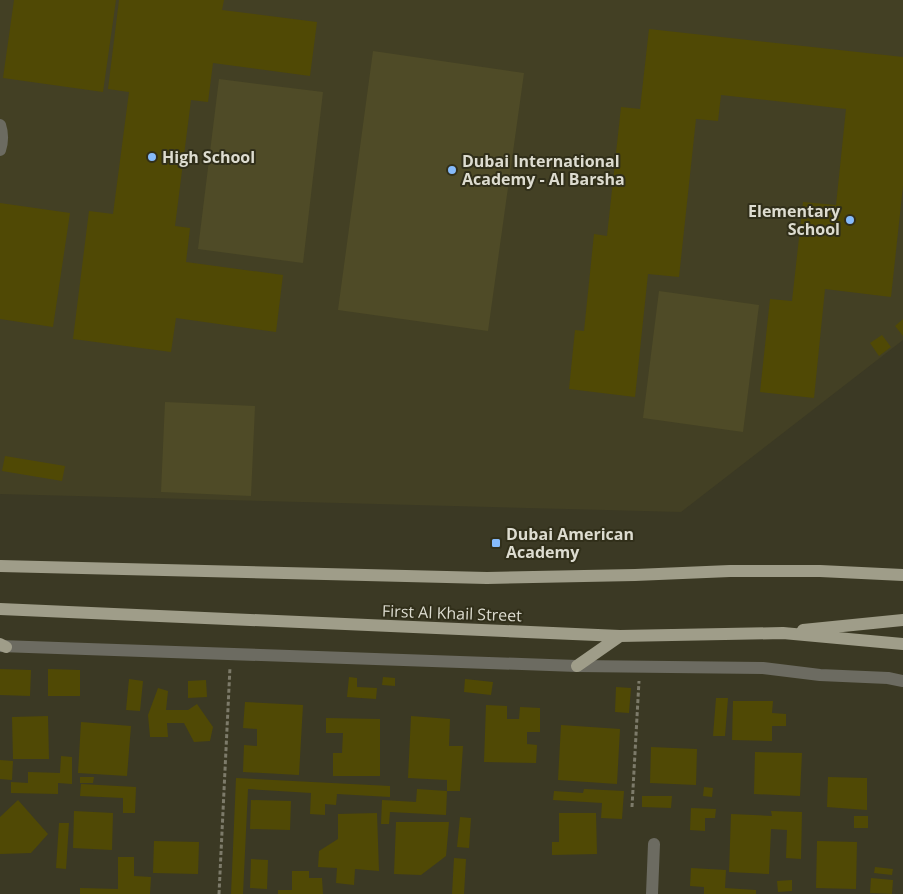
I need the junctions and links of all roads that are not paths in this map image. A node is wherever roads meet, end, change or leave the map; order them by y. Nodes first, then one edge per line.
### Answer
1 (0, 125) edge
2 (0, 150) edge
3 (2, 566) edge
4 (903, 574) edge
5 (0, 610) edge
6 (903, 620) edge
7 (783, 633) junction
8 (620, 636) junction
9 (903, 644) edge
10 (2, 646) edge
11 (577, 666) junction
12 (903, 681) edge
13 (654, 844) dead end
14 (652, 894) edge

1 - 2 street
3 - 4 main road
5 - 8 main road, First Al Khail Street
6 - 7 main road
7 - 8 main road, First Al Khail Street
7 - 9 main road, First Al Khail Street
8 - 11 main road
10 - 11 street
11 - 12 street
13 - 14 street

